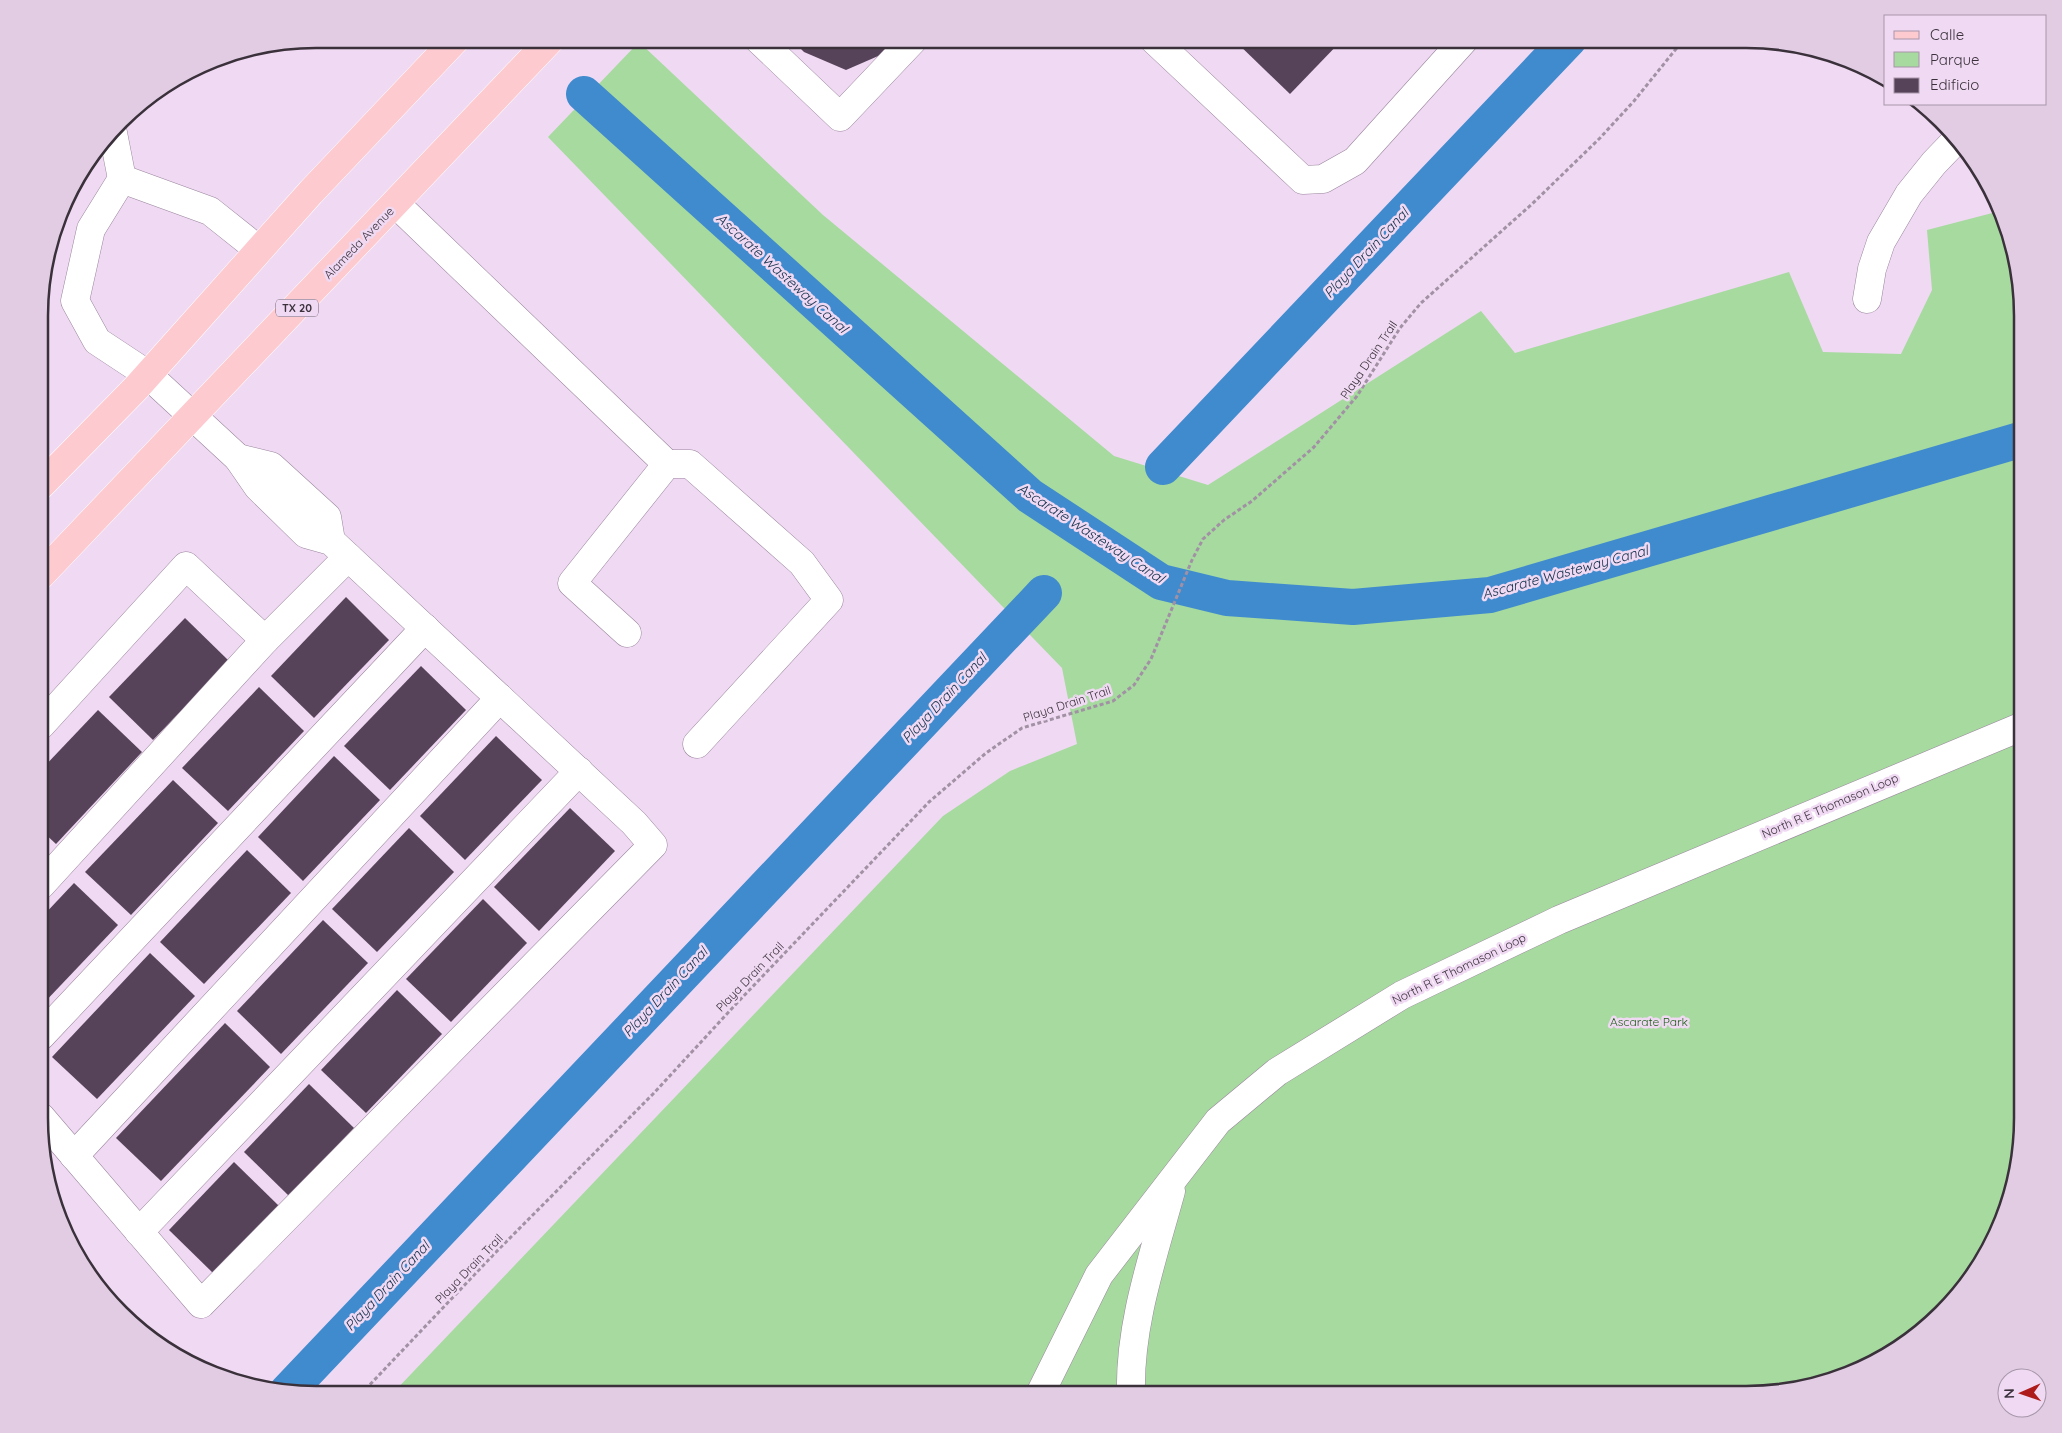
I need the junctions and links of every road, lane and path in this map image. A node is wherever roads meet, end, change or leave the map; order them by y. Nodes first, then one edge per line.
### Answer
1 (447, 48) edge
2 (543, 48) edge
3 (767, 48) edge
4 (905, 48) edge
5 (1163, 48) edge
6 (1456, 48) edge
7 (1677, 48) edge
8 (114, 139) edge
9 (1952, 144) edge
10 (122, 179) junction
11 (396, 204) junction
12 (259, 250) junction
13 (1867, 299) dead end
14 (148, 374) junction
15 (193, 416) junction
16 (667, 464) junction
17 (47, 479) edge
18 (340, 549) junction
19 (47, 569) edge
20 (425, 628) junction
21 (627, 633) dead end
22 (265, 640) junction
23 (500, 698) junction
24 (47, 718) edge
25 (2015, 729) edge
26 (697, 744) dead end
27 (579, 771) junction
28 (47, 878) edge
29 (47, 1030) edge
30 (47, 1125) edge
31 (74, 1156) junction
32 (1175, 1178) junction
33 (139, 1232) junction
34 (370, 1386) edge
35 (1044, 1386) edge
36 (1130, 1386) edge

1 - 12 main road
2 - 11 main road, Alameda Avenue / TX 20
3 - 4 street
5 - 6 street
7 - 34 path, Playa Drain Trail
8 - 10 street
9 - 13 street
10 - 12 street
10 - 14 street
11 - 15 main road, Alameda Avenue / TX 20
11 - 16 street
12 - 14 main road
14 - 15 street
14 - 17 main road
15 - 18 street
15 - 19 main road, Alameda Avenue / TX 20
16 - 21 street
16 - 26 street
18 - 20 street
18 - 22 street
20 - 23 street
20 - 29 street
22 - 24 street
22 - 28 street
23 - 27 street
23 - 31 street
25 - 32 street, North R E Thomason Loop
27 - 33 street
27 - 33 street
30 - 31 street
31 - 33 street
32 - 35 street, North R E Thomason Loop
32 - 36 street

